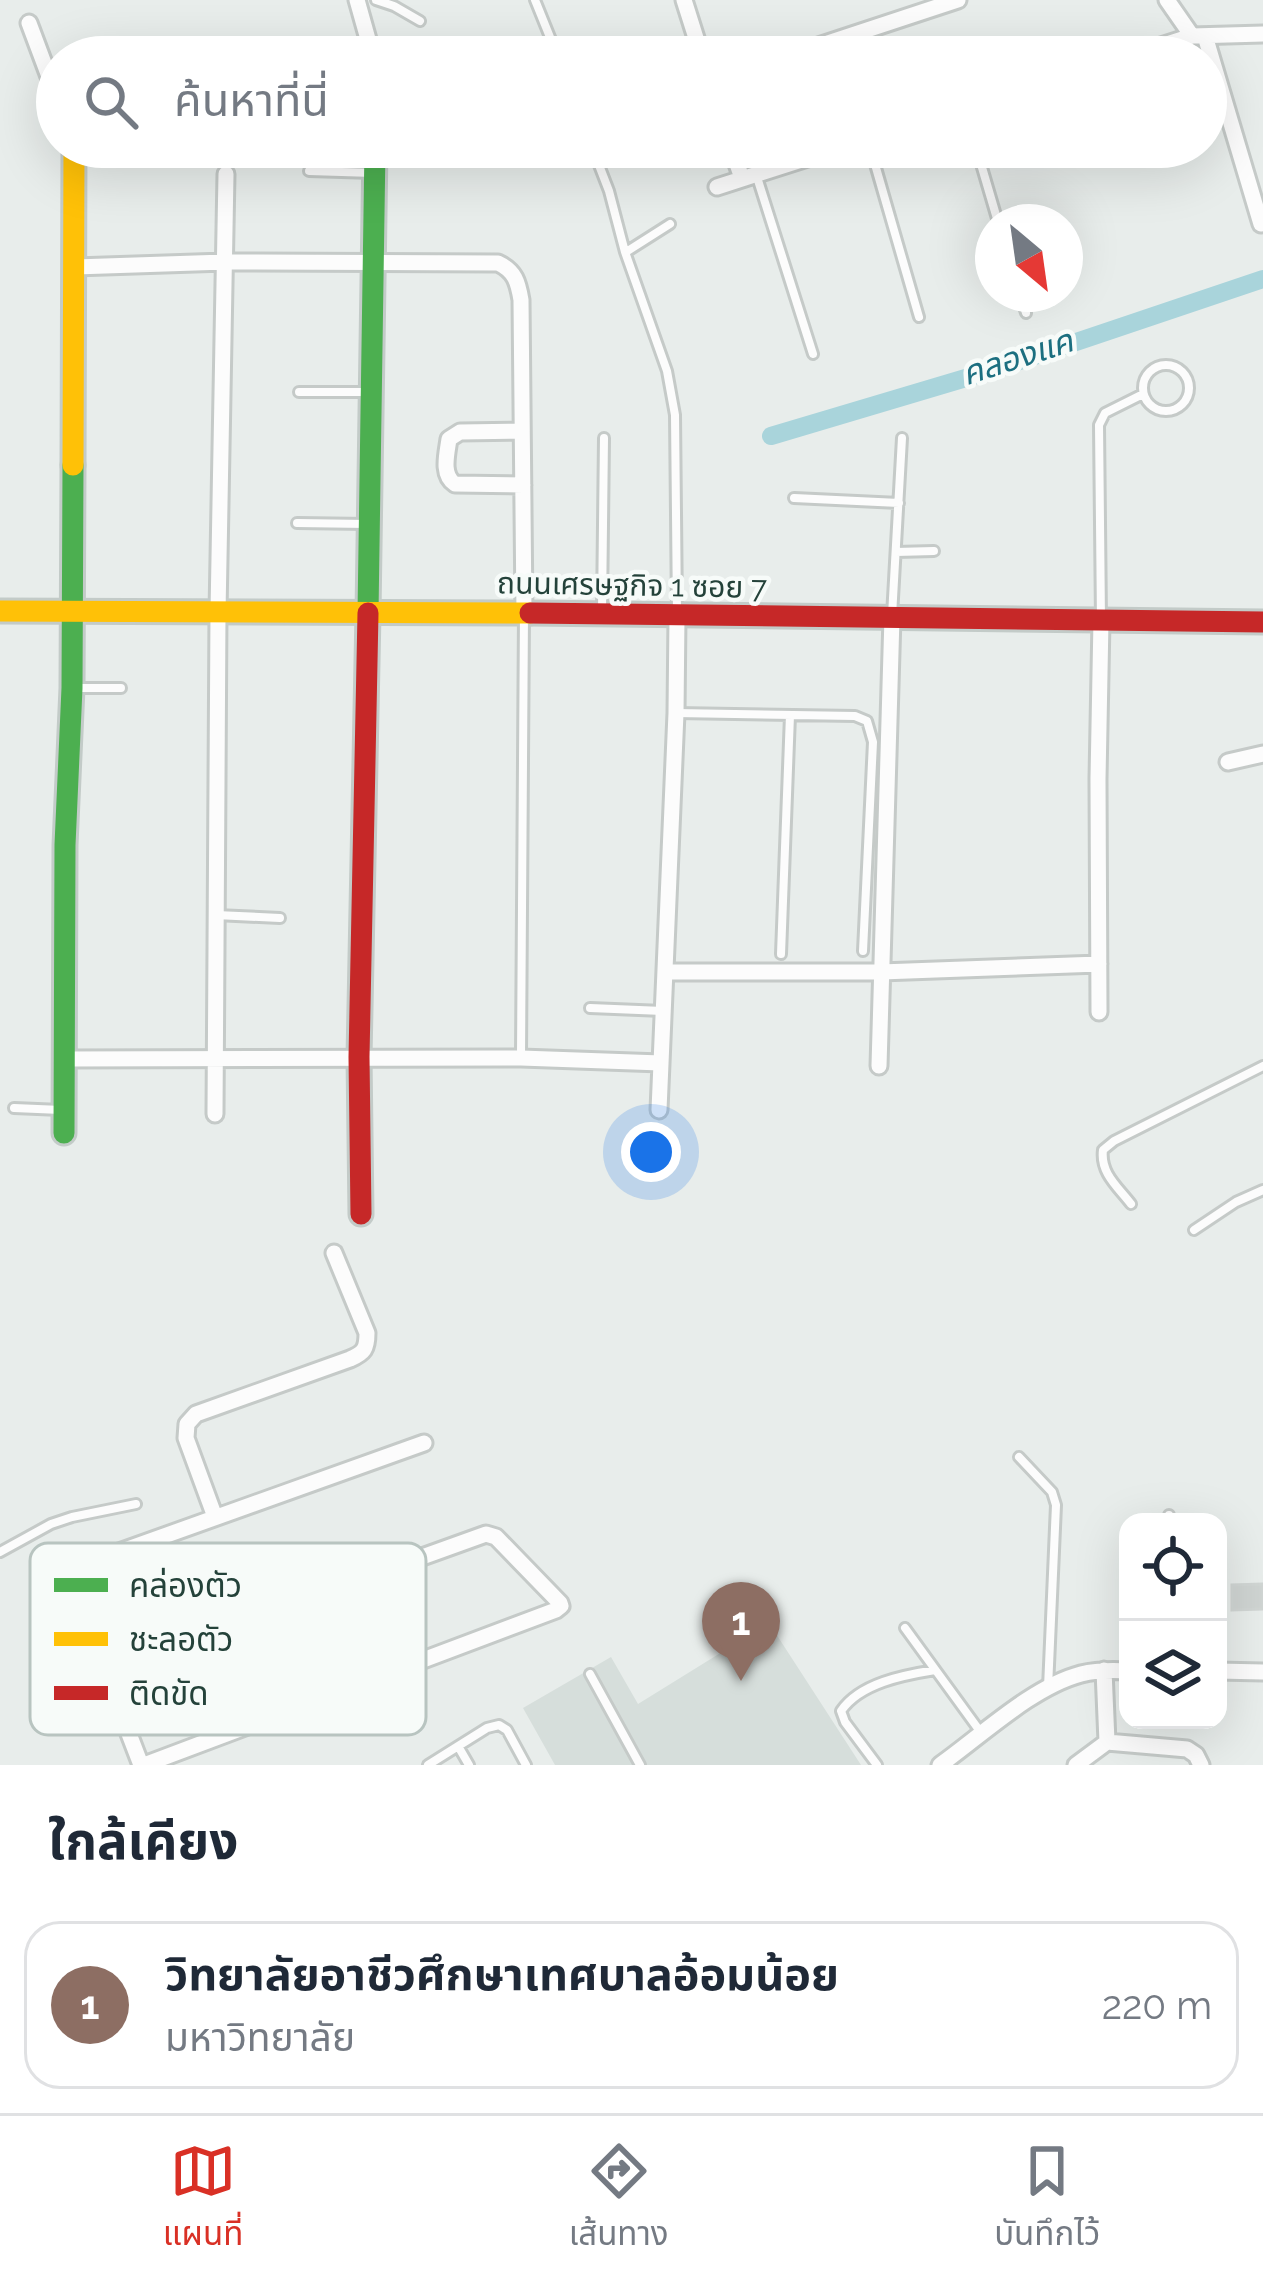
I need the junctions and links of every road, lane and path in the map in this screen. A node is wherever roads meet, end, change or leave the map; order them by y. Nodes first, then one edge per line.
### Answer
1 (357, 0) edge
2 (376, 0) edge
3 (535, 0) edge
4 (684, 0) edge
5 (958, 0) edge
6 (1167, 0) edge
7 (921, 6) edge
8 (420, 21) dead end
9 (28, 23) dead end
10 (1263, 34) edge
11 (367, 36) edge
12 (550, 36) edge
13 (695, 36) edge
14 (841, 36) edge
15 (1199, 36) joint
16 (36, 44) edge
17 (1227, 121) edge
18 (74, 168) edge
19 (375, 168) edge
20 (600, 168) edge
21 (744, 168) edge
22 (775, 168) edge
23 (876, 168) edge
24 (982, 168) edge
25 (309, 171) dead end
26 (375, 172) junction
27 (226, 174) dead end
28 (749, 176) junction
29 (717, 187) dead end
30 (993, 204) edge
31 (670, 224) dead end
32 (1261, 224) edge
33 (625, 252) junction
34 (225, 262) junction
35 (375, 264) junction
36 (75, 267) junction
37 (919, 317) dead end
38 (813, 354) dead end
39 (298, 392) dead end
40 (373, 392) junction
41 (1143, 394) junction
42 (522, 431) junction
43 (604, 438) dead end
44 (902, 438) dead end
45 (523, 485) junction
46 (794, 498) dead end
47 (898, 503) junction
48 (296, 523) dead end
49 (370, 524) junction
50 (934, 551) dead end
51 (896, 552) junction
52 (0, 611) edge
53 (72, 611) junction
54 (368, 612) junction
55 (218, 613) junction
56 (524, 613) junction
57 (602, 613) junction
58 (677, 616) junction
59 (892, 617) junction
60 (1101, 620) junction
61 (1263, 622) edge
62 (72, 688) junction
63 (122, 688) dead end
64 (676, 713) junction
65 (790, 715) junction
66 (1263, 754) edge
67 (1228, 762) dead end
68 (216, 915) junction
69 (280, 918) dead end
70 (863, 951) dead end
71 (781, 954) dead end
72 (1099, 964) junction
73 (665, 972) junction
74 (881, 972) junction
75 (590, 1008) dead end
76 (663, 1012) junction
77 (1099, 1012) dead end
78 (215, 1057) junction
79 (359, 1057) junction
80 (521, 1058) junction
81 (64, 1059) junction
82 (661, 1064) junction
83 (879, 1066) dead end
84 (1263, 1066) edge
85 (14, 1108) dead end
86 (64, 1110) junction
87 (659, 1110) dead end
88 (215, 1114) dead end
89 (64, 1133) dead end
90 (1263, 1190) edge
91 (1132, 1204) dead end
92 (361, 1214) dead end
93 (1194, 1230) dead end
94 (334, 1253) dead end
95 (424, 1443) dead end
96 (1019, 1457) dead end
97 (136, 1504) dead end
98 (215, 1517) junction
99 (143, 1543) edge
100 (0, 1552) edge
101 (426, 1556) edge
102 (905, 1628) dead end
103 (426, 1659) edge
104 (935, 1670) junction
105 (1104, 1670) junction
106 (1119, 1670) edge
107 (1227, 1671) edge
108 (1263, 1672) edge
109 (590, 1674) dead end
110 (1048, 1689) junction
111 (982, 1734) junction
112 (131, 1735) edge
113 (223, 1735) edge
114 (1107, 1742) junction
115 (458, 1746) junction
116 (951, 1762) edge
117 (143, 1765) edge
118 (428, 1765) edge
119 (469, 1765) edge
120 (526, 1765) edge
121 (640, 1765) edge
122 (877, 1765) edge
123 (1076, 1765) edge
124 (1201, 1765) edge

1 - 11 street
2 - 8 lane
3 - 12 lane
4 - 13 street
5 - 7 street
6 - 15 street
7 - 14 street
9 - 16 street
10 - 15 street
17 - 32 street
18 - 36 street
19 - 26 street
20 - 33 lane
21 - 28 street
22 - 28 street
23 - 37 lane
24 - 30 lane
25 - 26 lane
26 - 35 street
27 - 34 street
28 - 29 street
28 - 38 lane
31 - 33 lane
33 - 58 lane
34 - 35 street
34 - 36 street
34 - 55 street
35 - 40 street
35 - 42 street
36 - 53 street
39 - 40 lane
40 - 49 street
41 - 41 lane
41 - 60 lane
42 - 45 street
42 - 45 street
43 - 57 lane
44 - 47 lane
45 - 56 street
46 - 47 lane
47 - 51 lane
48 - 49 lane
49 - 54 street
50 - 51 lane
51 - 59 lane
52 - 53 street, ถนนเศรษฐกิจ 1 ซอย 7
53 - 55 street, ถนนเศรษฐกิจ 1 ซอย 7
53 - 62 street
54 - 55 street, ถนนเศรษฐกิจ 1 ซอย 7
54 - 56 street, ถนนเศรษฐกิจ 1 ซอย 7
54 - 79 street
55 - 68 street
56 - 57 street, ถนนเศรษฐกิจ 1 ซอย 7
56 - 80 lane
57 - 58 street, ถนนเศรษฐกิจ 1 ซอย 7
58 - 59 street, ถนนเศรษฐกิจ 1 ซอย 7
58 - 64 street
59 - 60 street, ถนนเศรษฐกิจ 1 ซอย 7
59 - 74 street
60 - 61 street, ถนนเศรษฐกิจ 1 ซอย 7
60 - 72 street
62 - 63 lane
62 - 81 street
64 - 65 lane
64 - 73 street
65 - 70 lane
65 - 71 lane
66 - 67 street
68 - 69 lane
68 - 78 street
72 - 74 street
72 - 77 street
73 - 74 street
73 - 76 street
74 - 83 street
75 - 76 lane
76 - 82 street
78 - 79 street
78 - 81 street
78 - 88 street
79 - 80 street
79 - 92 street
80 - 82 street
81 - 86 street
82 - 87 street
84 - 91 lane
85 - 86 lane
86 - 89 street
90 - 93 lane
94 - 98 street
95 - 98 street
96 - 110 lane
97 - 100 lane
98 - 99 street
101 - 103 street
102 - 104 lane
104 - 111 lane
104 - 122 lane
105 - 106 street
105 - 110 street
105 - 114 street
107 - 108 street
109 - 121 lane
110 - 111 street
111 - 116 street
112 - 117 street
113 - 117 street
114 - 123 street
114 - 124 street
115 - 118 lane
115 - 119 lane
115 - 120 lane

